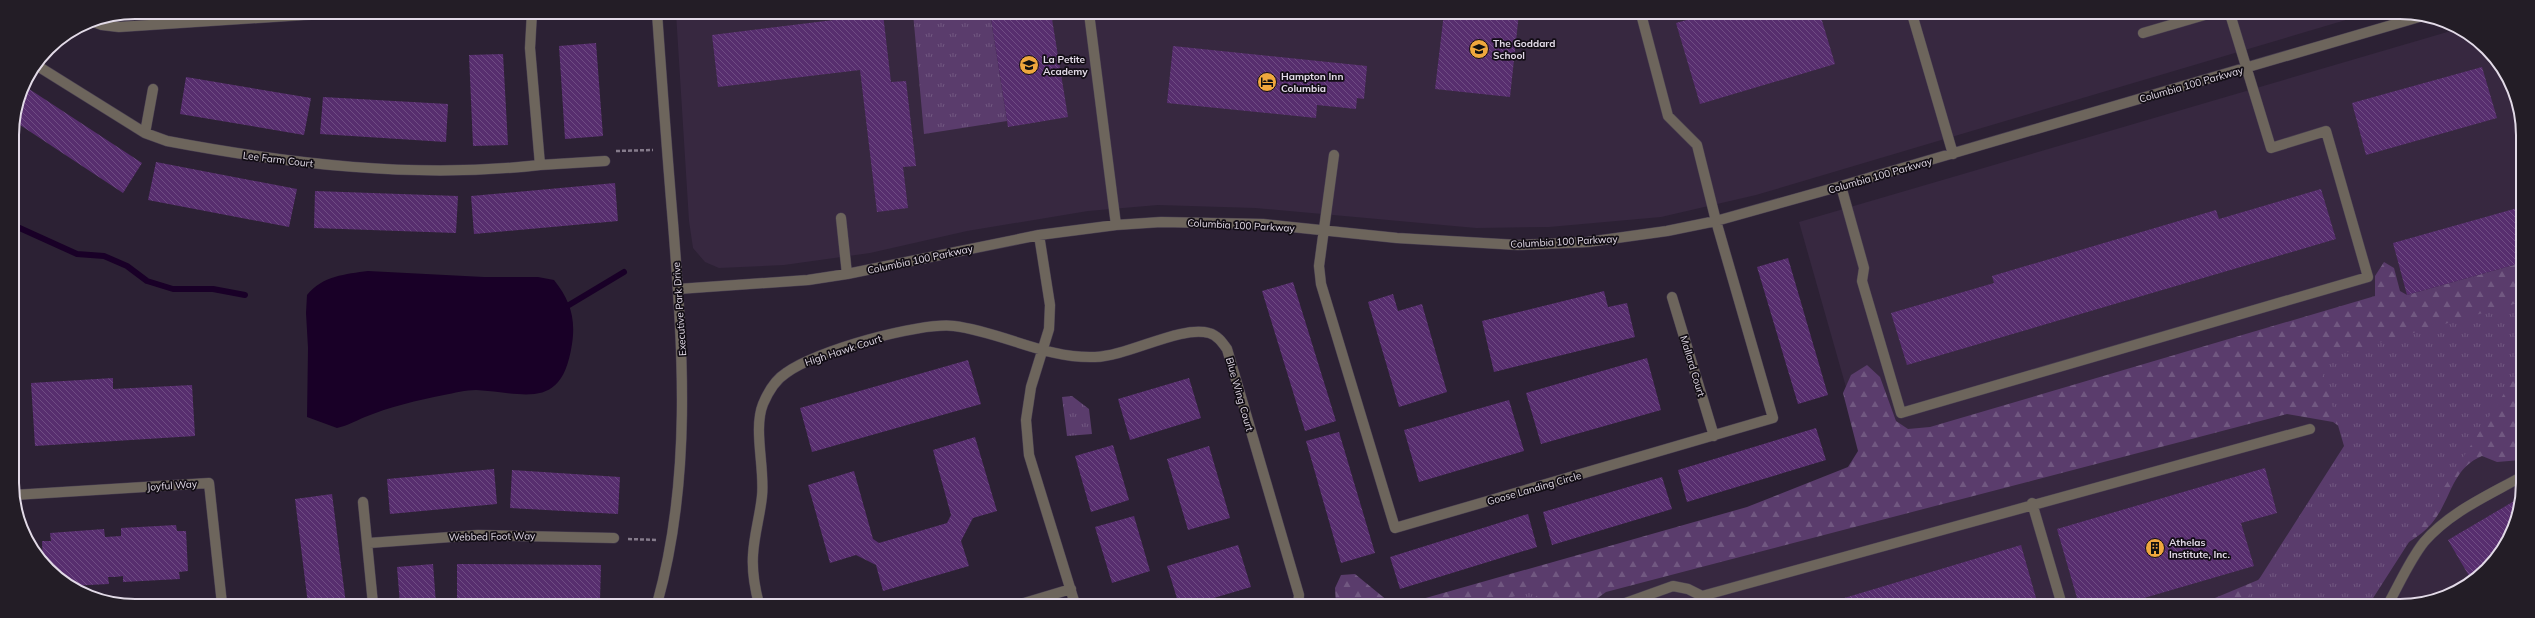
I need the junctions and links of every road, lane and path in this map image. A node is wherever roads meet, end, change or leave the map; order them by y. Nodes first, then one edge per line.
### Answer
1 (242, 19) edge
2 (532, 19) edge
3 (657, 19) edge
4 (1090, 19) edge
5 (1642, 19) edge
6 (1913, 19) edge
7 (2191, 19) edge
8 (2231, 19) edge
9 (2411, 19) edge
10 (100, 24) edge
11 (2143, 33) dead end
12 (41, 68) edge
13 (2245, 68) junction
14 (153, 89) dead end
15 (146, 133) junction
16 (667, 149) junction
17 (1952, 154) junction
18 (1334, 155) dead end
19 (607, 156) joint
20 (540, 165) junction
21 (1841, 186) junction
22 (840, 218) dead end
23 (1716, 221) junction
24 (1116, 225) junction
25 (1325, 230) junction
26 (1039, 235) junction
27 (847, 274) junction
28 (678, 289) junction
29 (1672, 297) dead end
30 (1043, 350) junction
31 (2310, 429) dead end
32 (1714, 436) junction
33 (2516, 480) edge
34 (19, 495) edge
35 (363, 502) dead end
36 (2032, 504) junction
37 (618, 538) joint
38 (642, 539) dead end
39 (369, 543) junction
40 (1071, 589) junction
41 (221, 599) edge
42 (373, 599) edge
43 (658, 599) edge
44 (758, 599) edge
45 (1038, 599) edge
46 (1074, 599) edge
47 (1299, 599) edge
48 (1637, 599) edge
49 (1700, 599) edge
50 (1710, 599) edge
51 (2060, 599) edge
52 (2391, 599) edge

1 - 10 street
2 - 20 street
3 - 16 street, Executive Park Drive
4 - 24 street
5 - 23 street
6 - 17 street
7 - 11 street
8 - 13 street
9 - 13 street, Columbia 100 Parkway
12 - 15 street, Lee Farm Court
13 - 17 street, Columbia 100 Parkway
13 - 21 street
14 - 15 street
15 - 20 street, Lee Farm Court
16 - 19 path
16 - 28 street, Executive Park Drive
17 - 21 street, Columbia 100 Parkway
18 - 25 street
19 - 20 street, Lee Farm Court
21 - 23 street, Columbia 100 Parkway
22 - 27 street
23 - 25 street, Columbia 100 Parkway
23 - 32 street, Goose Landing Circle
24 - 25 street, Columbia 100 Parkway
24 - 26 street, Columbia 100 Parkway
25 - 32 street, Goose Landing Circle
26 - 27 street, Columbia 100 Parkway
26 - 30 street
27 - 28 street, Columbia 100 Parkway
28 - 43 street, Executive Park Drive
29 - 32 street, Mallard Court
30 - 40 street
30 - 44 street, High Hawk Court
30 - 47 street, Blue Wing Court
31 - 36 street
33 - 52 street
34 - 41 street, Joyful Way
35 - 39 street
36 - 50 street
36 - 51 street
37 - 38 path
37 - 39 street, Webbed Foot Way
39 - 42 street
40 - 45 street
40 - 46 street
48 - 49 street

